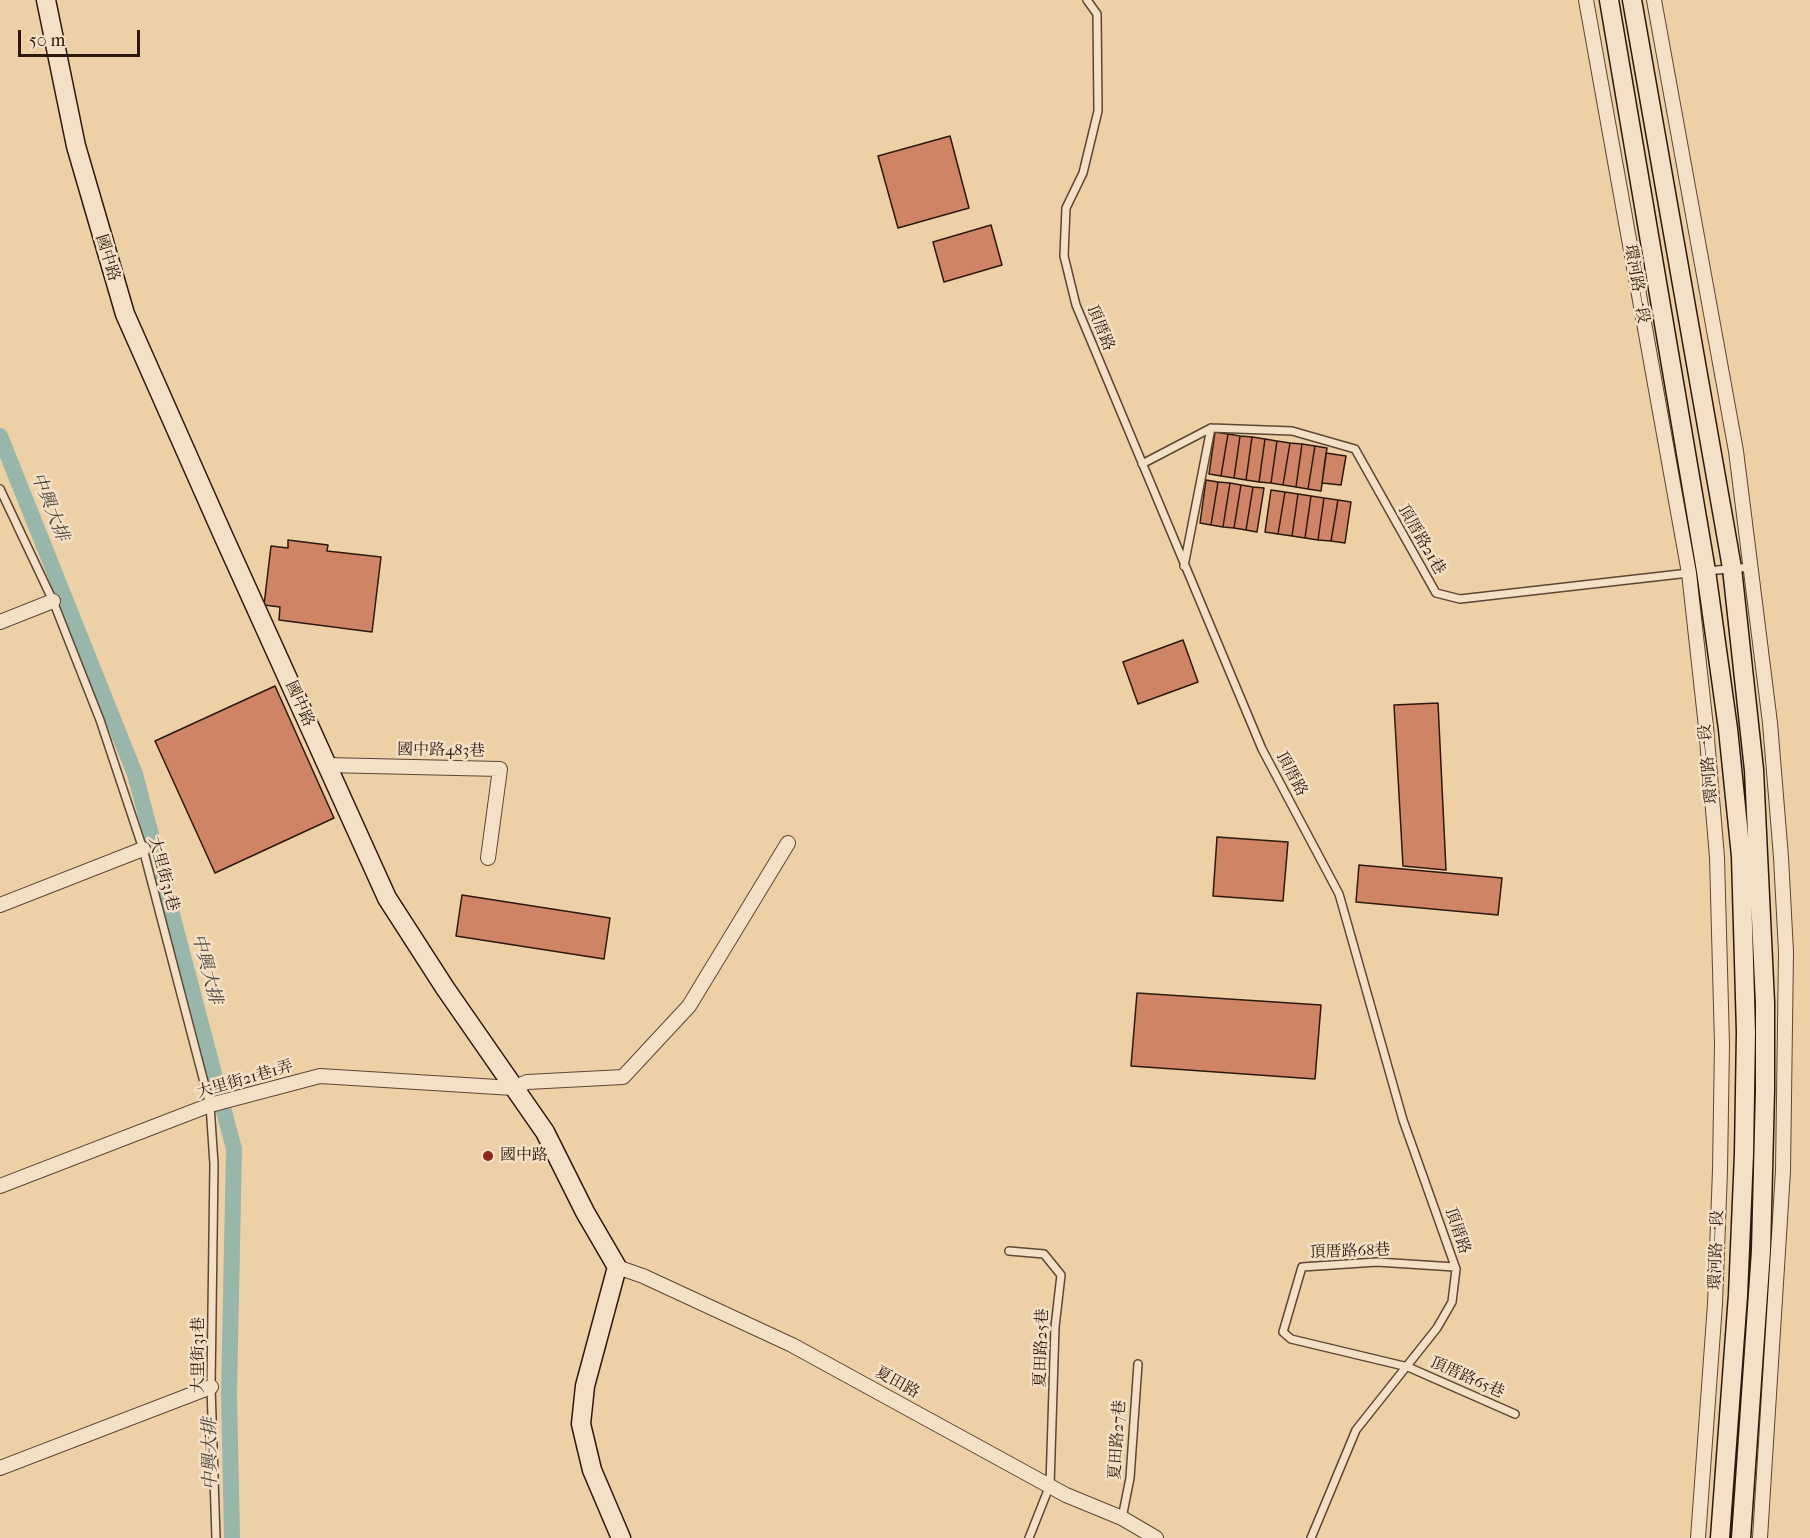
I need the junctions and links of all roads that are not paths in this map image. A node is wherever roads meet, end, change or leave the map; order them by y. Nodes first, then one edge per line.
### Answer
1 (46, 0) edge
2 (1087, 0) edge
3 (1586, 0) edge
4 (1609, 0) edge
5 (1632, 0) edge
6 (1654, 0) edge
7 (1211, 428) junction
8 (1142, 464) junction
9 (0, 489) edge
10 (1184, 566) junction
11 (1752, 567) junction
12 (1732, 568) junction
13 (1698, 572) junction
14 (53, 601) junction
15 (0, 622) edge
16 (326, 765) junction
17 (788, 843) dead end
18 (143, 849) junction
19 (488, 858) dead end
20 (0, 904) edge
21 (513, 1088) junction
22 (210, 1105) junction
23 (0, 1186) edge
24 (1009, 1251) dead end
25 (1455, 1266) junction
26 (616, 1267) junction
27 (1138, 1364) dead end
28 (1408, 1367) junction
29 (212, 1387) junction
30 (1515, 1414) dead end
31 (0, 1468) edge
32 (1050, 1485) junction
33 (1122, 1518) junction
34 (216, 1538) edge
35 (621, 1538) edge
36 (1029, 1538) edge
37 (1156, 1538) edge
38 (1311, 1538) edge
39 (1698, 1538) edge
40 (1720, 1538) edge
41 (1741, 1538) edge
42 (1760, 1538) edge

1 - 16 street, 國中路
2 - 8 lane, 頂厝路
3 - 13 street, 環河路一段
4 - 13 street, 環河路一段
5 - 12 street
6 - 11 street
7 - 8 lane, 頂厝路21巷
7 - 10 lane
7 - 13 lane, 頂厝路21巷
8 - 10 lane, 頂厝路
9 - 14 lane, 大里街31巷
10 - 25 lane, 頂厝路
11 - 12 lane, 頂厝路21巷
11 - 42 street
12 - 13 lane, 頂厝路21巷
12 - 41 street
13 - 39 street, 環河路一段
13 - 40 street, 環河路一段
14 - 15 street
14 - 18 lane, 大里街31巷
16 - 19 street, 國中路483巷
16 - 21 street, 國中路
17 - 21 street, 大里街21巷1弄
18 - 20 street
18 - 22 lane, 大里街31巷
21 - 22 street, 大里街21巷1弄
21 - 26 street, 國中路
22 - 23 street, 大里街21巷1弄
22 - 29 lane, 大里街31巷
24 - 32 lane, 夏田路25巷
25 - 28 lane, 頂厝路
25 - 28 lane, 頂厝路68巷
26 - 32 street, 夏田路
26 - 35 street
27 - 33 lane, 夏田路27巷
28 - 30 lane, 頂厝路65巷
28 - 38 lane, 頂厝路
29 - 31 street
29 - 34 lane, 大里街31巷
32 - 33 street, 夏田路
32 - 36 lane, 夏田路25巷
33 - 37 street, 夏田路

